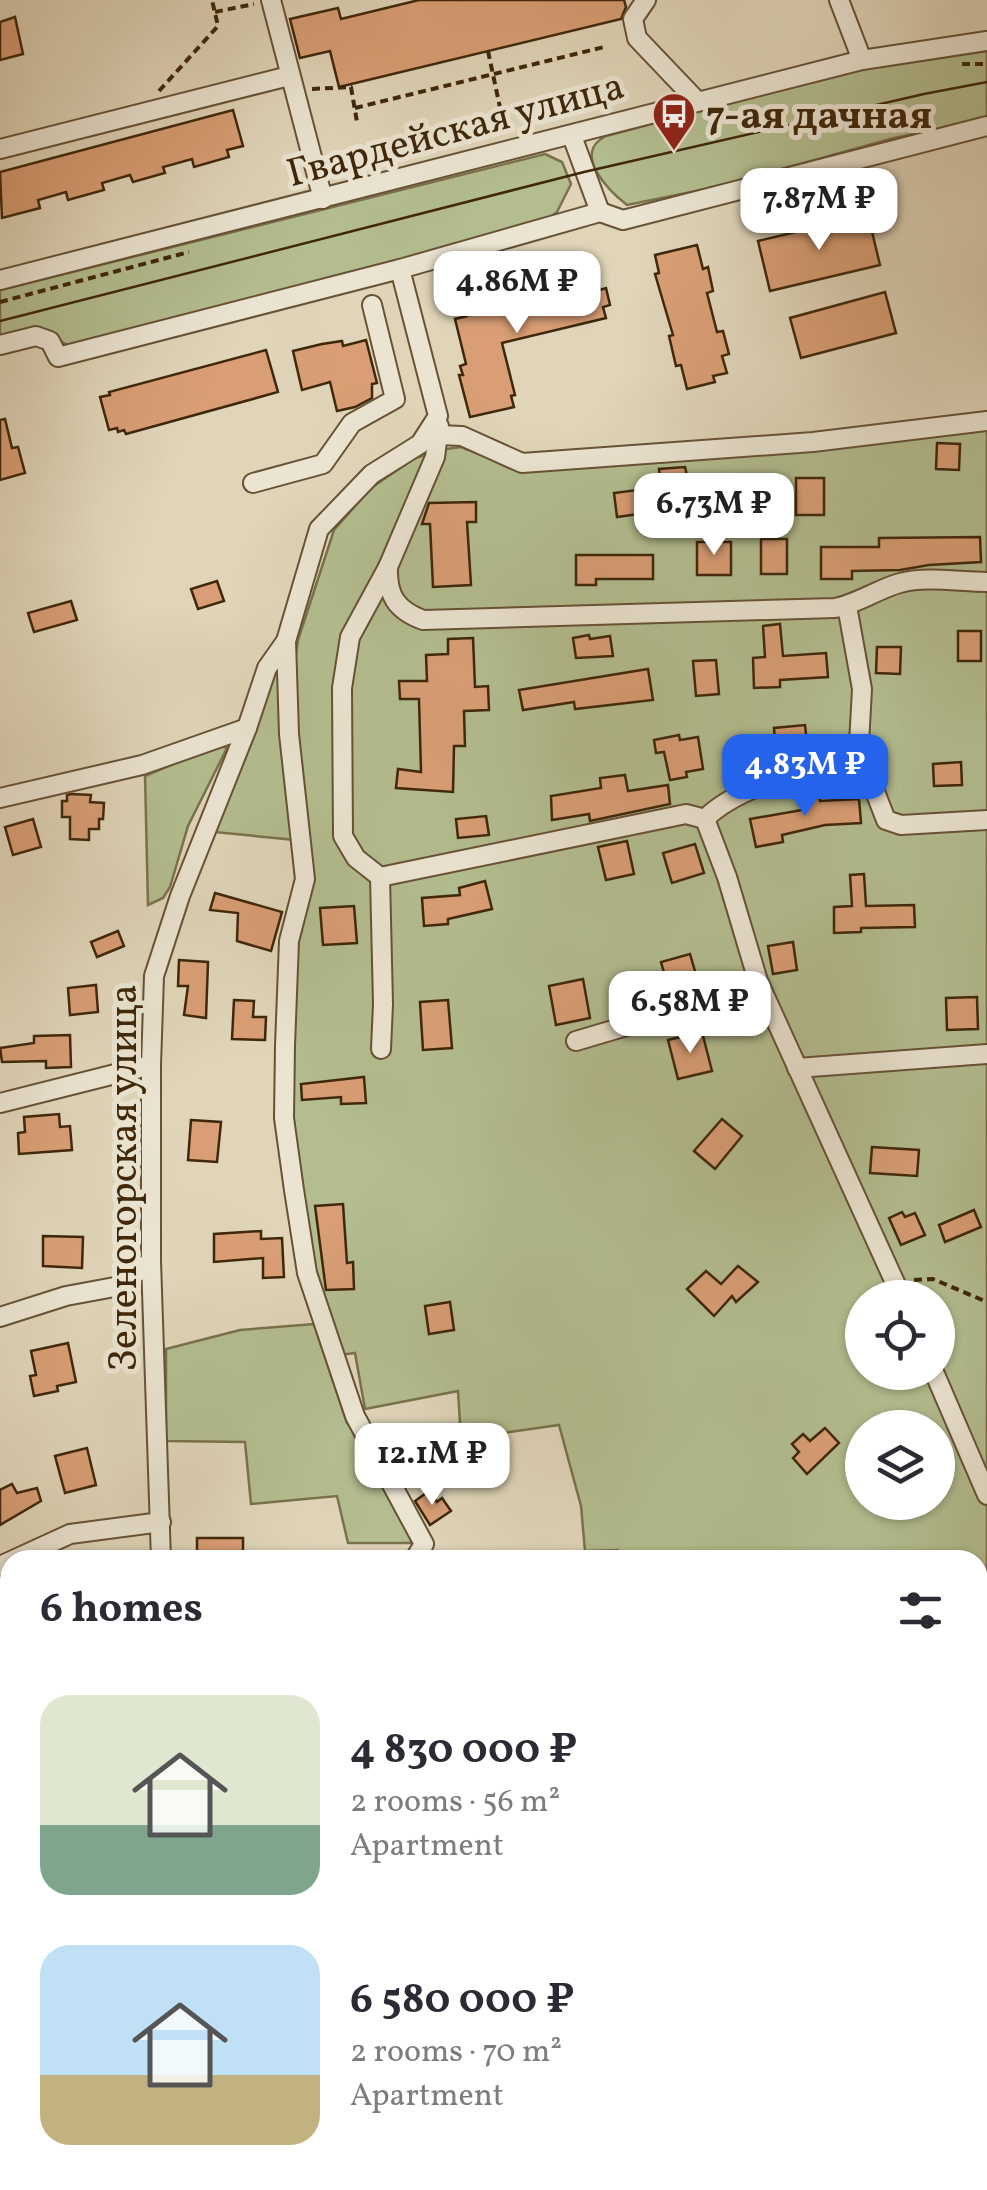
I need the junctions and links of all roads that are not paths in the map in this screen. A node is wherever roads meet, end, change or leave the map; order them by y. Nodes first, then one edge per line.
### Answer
1 (271, 0) edge
2 (646, 0) edge
3 (838, 0) edge
4 (987, 41) edge
5 (862, 60) junction
6 (290, 76) junction
7 (697, 100) junction
8 (987, 126) edge
9 (572, 136) junction
10 (0, 149) edge
11 (323, 199) junction
12 (600, 212) junction
13 (400, 268) junction
14 (0, 280) edge
15 (372, 305) dead end
16 (0, 345) edge
17 (987, 421) edge
18 (439, 425) junction
19 (253, 483) dead end
20 (388, 567) junction
21 (987, 582) edge
22 (848, 606) junction
23 (286, 641) junction
24 (247, 728) junction
25 (858, 762) junction
26 (0, 798) edge
27 (705, 820) junction
28 (987, 820) edge
29 (380, 877) junction
30 (758, 981) junction
31 (576, 1041) dead end
32 (381, 1049) dead end
33 (987, 1054) edge
34 (150, 1065) junction
35 (797, 1068) junction
36 (0, 1103) edge
37 (152, 1262) junction
38 (894, 1280) edge
39 (0, 1316) edge
40 (942, 1390) edge
41 (987, 1495) edge
42 (161, 1522) junction
43 (35, 1550) edge
44 (161, 1550) edge
45 (418, 1550) edge

1 - 6 street
2 - 7 street
3 - 5 street
4 - 5 street, Гвардейская улица
5 - 7 street, Гвардейская улица
6 - 10 street
6 - 11 street
7 - 9 street, Гвардейская улица
8 - 12 street
9 - 11 street, Гвардейская улица
9 - 12 street
11 - 14 street, Гвардейская улица
12 - 13 street
13 - 16 street
13 - 18 street
15 - 19 street
17 - 18 street
18 - 20 street
18 - 23 street
20 - 22 street
20 - 29 street
21 - 22 street
22 - 25 street
23 - 24 street, Зеленогорская улица
23 - 45 street
24 - 26 street
24 - 34 street, Зеленогорская улица
25 - 27 street
25 - 28 street
27 - 29 street
27 - 30 street
29 - 32 street
30 - 31 street
30 - 35 street
33 - 35 street
34 - 36 street
34 - 37 street, Зеленогорская улица
35 - 38 street
37 - 39 street
37 - 42 street, Зеленогорская улица
40 - 41 street
42 - 43 street
42 - 44 street, Зеленогорская улица

